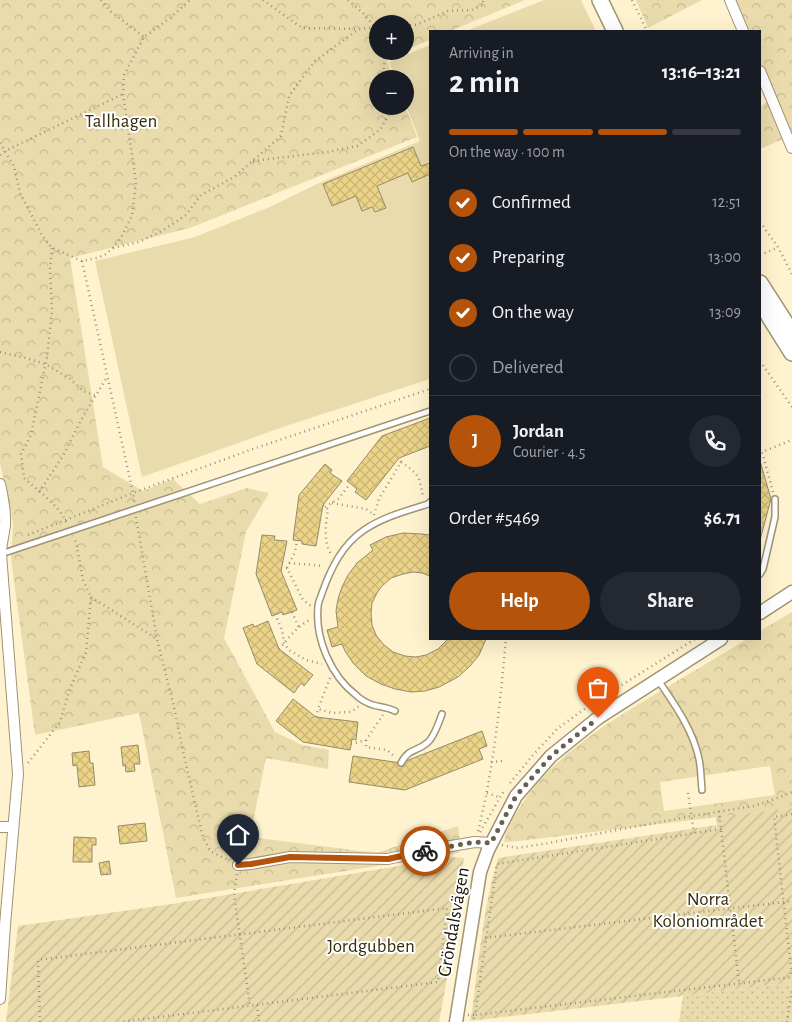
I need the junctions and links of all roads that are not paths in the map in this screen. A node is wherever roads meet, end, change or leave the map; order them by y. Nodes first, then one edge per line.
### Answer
1 (600, 0) edge
2 (730, 0) edge
3 (615, 30) edge
4 (744, 30) edge
5 (761, 73) edge
6 (792, 148) edge
7 (761, 285) edge
8 (761, 301) edge
9 (792, 332) edge
10 (792, 353) edge
11 (429, 411) edge
12 (0, 484) edge
13 (775, 499) road end
14 (429, 503) edge
15 (0, 548) edge
16 (761, 572) edge
17 (792, 592) edge
18 (761, 612) edge
19 (719, 640) edge
20 (658, 680) junction
21 (395, 710) dead end
22 (442, 714) dead end
23 (401, 763) road end
24 (702, 790) dead end
25 (0, 827) edge
26 (14, 827) junction
27 (491, 843) junction
28 (238, 865) road end
29 (0, 999) edge
30 (456, 1022) edge

1 - 3 main road
2 - 4 street
5 - 6 street
7 - 9 main road
8 - 10 main road
11 - 15 lane
12 - 15 street
13 - 16 lane
14 - 21 lane
15 - 26 street
17 - 18 street
19 - 20 street, Gröndalsvägen
20 - 24 lane
20 - 27 street, Gröndalsvägen
22 - 23 lane
25 - 26 street
26 - 29 street
27 - 28 street
27 - 30 street, Gröndalsvägen

